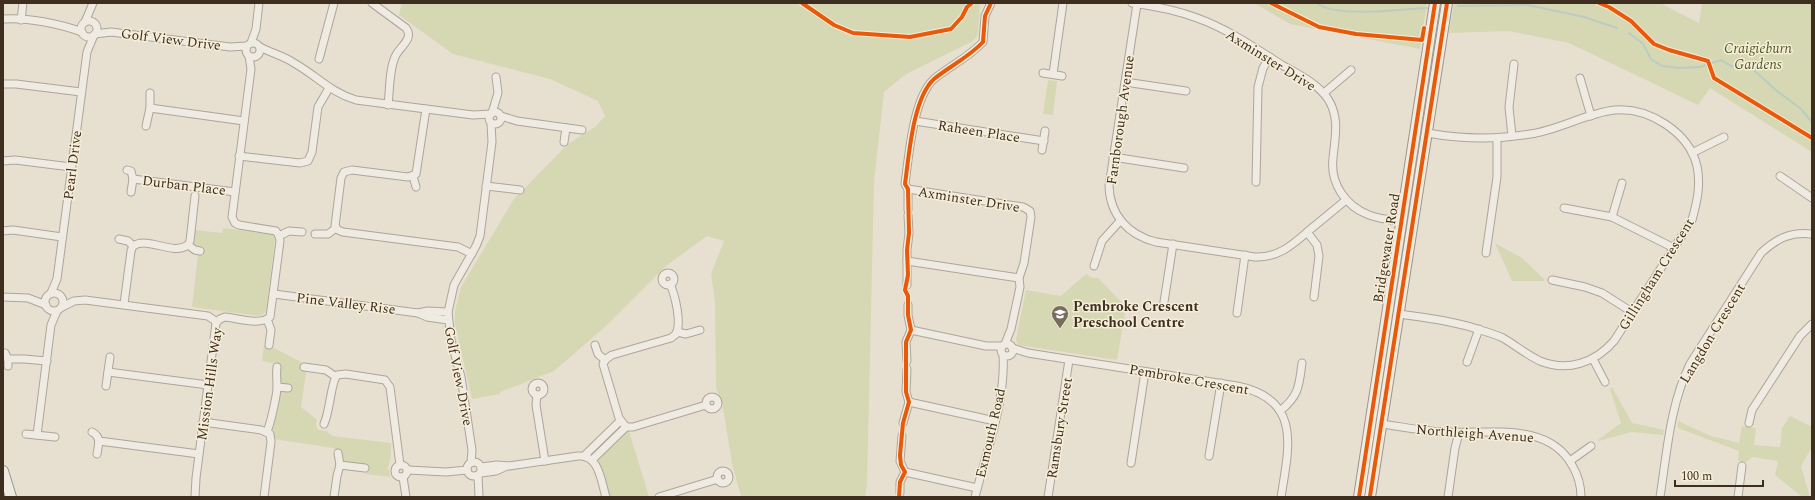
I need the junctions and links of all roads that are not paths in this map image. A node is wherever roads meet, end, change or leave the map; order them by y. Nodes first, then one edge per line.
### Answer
1 (23, 3) edge
2 (93, 3) edge
3 (259, 3) edge
4 (334, 3) edge
5 (372, 3) edge
6 (991, 3) edge
7 (1063, 3) edge
8 (1135, 3) edge
9 (1446, 3) edge
10 (1434, 6) edge
11 (3, 19) edge
12 (21, 20) junction
13 (84, 23) junction
14 (96, 24) junction
15 (65, 26) junction
16 (112, 32) junction
17 (82, 33) junction
18 (1442, 33) junction
19 (95, 35) junction
20 (253, 50) junction
21 (86, 52) junction
22 (1427, 55) junction
23 (1270, 57) junction
24 (319, 59) dead end
25 (1514, 64) dead end
26 (1351, 70) dead end
27 (1042, 73) dead end
28 (1053, 74) junction
29 (1062, 76) dead end
30 (496, 77) dead end
31 (1580, 78) dead end
32 (1125, 82) junction
33 (3, 84) edge
34 (330, 88) junction
35 (1186, 91) dead end
36 (81, 92) junction
37 (150, 93) dead end
38 (1324, 93) junction
39 (388, 104) junction
40 (150, 108) junction
41 (426, 110) junction
42 (1591, 116) junction
43 (495, 118) junction
44 (244, 121) junction
45 (915, 121) junction
46 (146, 126) dead end
47 (566, 128) junction
48 (582, 130) dead end
49 (1045, 131) dead end
50 (1427, 133) junction
51 (1512, 136) junction
52 (1724, 137) dead end
53 (1497, 138) junction
54 (1044, 141) junction
55 (564, 142) dead end
56 (1042, 150) dead end
57 (1692, 153) junction
58 (239, 156) junction
59 (1113, 157) junction
60 (3, 160) edge
61 (72, 168) junction
62 (1184, 168) dead end
63 (127, 170) dead end
64 (413, 176) junction
65 (1780, 176) dead end
66 (133, 179) junction
67 (1256, 182) dead end
68 (1622, 183) dead end
69 (486, 186) junction
70 (416, 187) dead end
71 (908, 189) junction
72 (520, 190) dead end
73 (131, 192) dead end
74 (235, 192) junction
75 (196, 196) dead end
76 (1812, 198) edge
77 (1346, 200) junction
78 (1564, 208) dead end
79 (1030, 210) joint
80 (1612, 217) junction
81 (1120, 221) junction
82 (1402, 221) junction
83 (1413, 223) junction
84 (336, 228) junction
85 (3, 231) edge
86 (302, 232) dead end
87 (1307, 232) junction
88 (315, 234) dead end
89 (1812, 234) edge
90 (62, 236) junction
91 (280, 236) junction
92 (118, 239) dead end
93 (1173, 244) junction
94 (188, 245) junction
95 (133, 246) junction
96 (1674, 248) junction
97 (200, 251) dead end
98 (1486, 253) dead end
99 (472, 254) junction
100 (1246, 255) junction
101 (907, 261) junction
102 (1094, 266) dead end
103 (1019, 278) junction
104 (57, 279) junction
105 (1552, 280) dead end
106 (670, 284) dead end
107 (907, 285) dead end
108 (274, 294) junction
109 (49, 295) junction
110 (3, 297) edge
111 (61, 297) junction
112 (1314, 297) dead end
113 (28, 298) junction
114 (74, 301) junction
115 (1164, 302) dead end
116 (124, 304) junction
117 (908, 306) dead end
118 (47, 307) junction
119 (59, 309) junction
120 (1388, 312) junction
121 (1632, 312) junction
122 (1236, 313) dead end
123 (1399, 314) junction
124 (448, 316) junction
125 (267, 320) junction
126 (217, 322) junction
127 (1812, 324) edge
128 (51, 325) junction
129 (1479, 329) junction
130 (700, 330) dead end
131 (911, 330) junction
132 (677, 332) junction
133 (269, 345) dead end
134 (595, 345) dead end
135 (1007, 350) junction
136 (110, 357) dead end
137 (1593, 359) junction
138 (7, 360) dead end
139 (606, 360) junction
140 (1069, 360) junction
141 (47, 361) junction
142 (1467, 362) dead end
143 (1302, 363) dead end
144 (277, 367) dead end
145 (304, 367) dead end
146 (108, 372) junction
147 (1145, 372) junction
148 (336, 377) junction
149 (1605, 382) dead end
150 (1221, 383) junction
151 (208, 385) junction
152 (106, 386) dead end
153 (277, 387) junction
154 (288, 388) dead end
155 (537, 395) dead end
156 (909, 402) junction
157 (706, 405) dead end
158 (1280, 411) junction
159 (995, 421) junction
160 (203, 422) junction
161 (620, 422) junction
162 (903, 423) dead end
163 (1749, 423) dead end
164 (324, 424) dead end
165 (1382, 424) junction
166 (626, 427) junction
167 (92, 432) dead end
168 (267, 432) junction
169 (1451, 432) junction
170 (1459, 433) junction
171 (26, 434) dead end
172 (37, 435) junction
173 (902, 436) dead end
174 (55, 437) dead end
175 (99, 441) junction
176 (1591, 446) dead end
177 (1455, 448) junction
178 (338, 453) dead end
179 (97, 454) dead end
180 (199, 454) junction
181 (585, 455) junction
182 (1209, 456) dead end
183 (593, 459) junction
184 (545, 460) junction
185 (1570, 461) junction
186 (1131, 462) dead end
187 (340, 465) junction
188 (400, 465) junction
189 (1742, 466) dead end
190 (366, 468) dead end
191 (475, 469) junction
192 (408, 470) junction
193 (3, 471) edge
194 (905, 472) junction
195 (403, 477) junction
196 (718, 479) dead end
197 (977, 488) junction
198 (900, 493) dead end
199 (11, 497) edge
200 (195, 497) edge
201 (264, 497) edge
202 (334, 497) edge
203 (406, 497) edge
204 (478, 497) edge
205 (606, 497) edge
206 (659, 497) edge
207 (975, 497) edge
208 (1048, 497) edge
209 (1281, 497) edge
210 (1359, 497) edge
211 (1370, 497) edge
212 (1448, 497) edge
213 (1581, 497) edge
214 (1660, 497) edge
215 (1738, 497) edge

1 - 12 street
2 - 13 street
2 - 14 street
3 - 20 street
4 - 24 street
5 - 39 street
6 - 45 street, Axminster Drive
7 - 28 street
8 - 23 street, Axminster Drive
8 - 32 street, Farnborough Avenue
9 - 10 street
9 - 18 street, Bridgewater Road
10 - 22 street, Bridgewater Road
11 - 12 street
12 - 15 street
13 - 14 street
13 - 15 street
13 - 17 street
14 - 16 street, Golf View Drive
14 - 19 street
15 - 17 street
16 - 19 street, Golf View Drive
16 - 20 street, Golf View Drive
17 - 19 street
17 - 21 street, Pearl Drive
18 - 22 street
18 - 50 street, Bridgewater Road
19 - 21 street, Pearl Drive
20 - 34 street, Golf View Drive
20 - 44 street
21 - 36 street, Pearl Drive
22 - 82 street, Bridgewater Road
23 - 38 street, Axminster Drive
23 - 67 street
25 - 51 street
26 - 38 street
27 - 28 street
28 - 29 street
30 - 43 street
31 - 42 street
32 - 35 street
32 - 59 street, Farnborough Avenue
33 - 36 street
34 - 39 street, Golf View Drive
34 - 58 street
36 - 61 street, Pearl Drive
37 - 40 street
38 - 77 street, Axminster Drive
39 - 41 street, Golf View Drive
40 - 44 street
40 - 46 street
41 - 43 street, Golf View Drive
41 - 64 street
42 - 51 street, Gillingham Crescent
42 - 57 street, Gillingham Crescent
43 - 47 street
43 - 69 street, Golf View Drive
44 - 58 street
45 - 54 street, Raheen Place
45 - 71 street, Axminster Drive
47 - 48 street
47 - 55 street
49 - 54 street
50 - 53 street, Gillingham Crescent
50 - 83 street, Bridgewater Road
51 - 53 street, Gillingham Crescent
52 - 57 street
53 - 98 street
54 - 56 street
57 - 96 street, Gillingham Crescent
58 - 74 street
59 - 62 street
59 - 81 street, Farnborough Avenue
60 - 61 street
61 - 90 street, Pearl Drive
63 - 66 street, Durban Place
64 - 70 street
64 - 84 street
65 - 76 street
66 - 73 street, Durban Place
66 - 74 street, Durban Place
68 - 80 street
69 - 72 street
69 - 99 street, Golf View Drive
71 - 79 street, Axminster Drive
71 - 101 street, Axminster Drive
74 - 91 street
75 - 94 street
77 - 82 street, Axminster Drive
77 - 87 street, Farnborough Avenue
78 - 80 street
79 - 103 street, Exmouth Road
80 - 96 street
81 - 93 street, Farnborough Avenue
81 - 102 street
82 - 83 street, Axminster Drive
82 - 120 street, Bridgewater Road
83 - 123 street, Bridgewater Road
84 - 88 street
84 - 99 street
85 - 90 street
86 - 91 street
87 - 100 street, Farnborough Avenue
87 - 112 street
89 - 214 street, Langdon Crescent
90 - 104 street, Pearl Drive
91 - 108 street
92 - 95 street
93 - 100 street, Farnborough Avenue
93 - 115 street
94 - 95 street
94 - 97 street
95 - 116 street
96 - 121 street, Gillingham Crescent
99 - 124 street, Golf View Drive
100 - 122 street
101 - 103 street
101 - 107 street, Axminster Drive
103 - 135 street, Exmouth Road
104 - 109 street, Pearl Drive
104 - 111 street, Pearl Drive
105 - 121 street
106 - 132 street
108 - 124 street, Pine Valley Rise
108 - 125 street
109 - 111 street
109 - 113 street
109 - 118 street, Pearl Drive
110 - 113 street
111 - 114 street
111 - 119 street, Pearl Drive
113 - 118 street
114 - 116 street
114 - 119 street
116 - 126 street
117 - 131 street
118 - 119 street
118 - 128 street
119 - 128 street
120 - 123 street, Gillingham Crescent
120 - 210 street, Bridgewater Road
121 - 137 street, Gillingham Crescent
123 - 129 street, Gillingham Crescent
123 - 165 street, Bridgewater Road
124 - 191 street, Golf View Drive
125 - 126 street, Mission Hills Way
125 - 133 street
126 - 151 street, Mission Hills Way
127 - 163 street
128 - 141 street
129 - 137 street, Gillingham Crescent
129 - 142 street
130 - 132 street
131 - 135 street, Pembroke Crescent
131 - 156 street
132 - 139 street
134 - 139 street
135 - 140 street, Pembroke Crescent
135 - 159 street, Exmouth Road
136 - 146 street
137 - 149 street
138 - 141 street
139 - 161 street
140 - 147 street, Pembroke Crescent
140 - 208 street, Ramsbury Street
141 - 172 street
143 - 158 street
144 - 153 street
145 - 148 street
146 - 151 street
146 - 152 street
147 - 150 street, Pembroke Crescent
147 - 186 street
148 - 164 street
148 - 188 street
150 - 158 street, Pembroke Crescent
150 - 182 street
151 - 160 street, Mission Hills Way
153 - 154 street
153 - 168 street
155 - 184 street
156 - 159 street
156 - 162 street
157 - 166 street
158 - 209 street, Pembroke Crescent
159 - 197 street, Exmouth Road
160 - 168 street
160 - 180 street, Mission Hills Way
161 - 166 street
161 - 181 street
165 - 169 street, Northleigh Avenue
165 - 211 street, Bridgewater Road
166 - 183 street
167 - 175 street
168 - 201 street
169 - 170 street, Northleigh Avenue
169 - 177 street
170 - 177 street
170 - 185 street, Northleigh Avenue
171 - 172 street
172 - 174 street
173 - 194 street
175 - 179 street
175 - 180 street
176 - 185 street
177 - 212 street
178 - 187 street
180 - 200 street, Mission Hills Way
181 - 183 street
181 - 184 street
183 - 205 street
184 - 191 street
185 - 213 street, Northleigh Avenue
187 - 190 street
187 - 202 street
188 - 192 street
188 - 195 street
189 - 215 street
191 - 192 street
191 - 204 street, Golf View Drive
192 - 195 street
193 - 199 street
194 - 197 street
194 - 198 street
195 - 203 street
196 - 206 street
197 - 207 street, Exmouth Road

